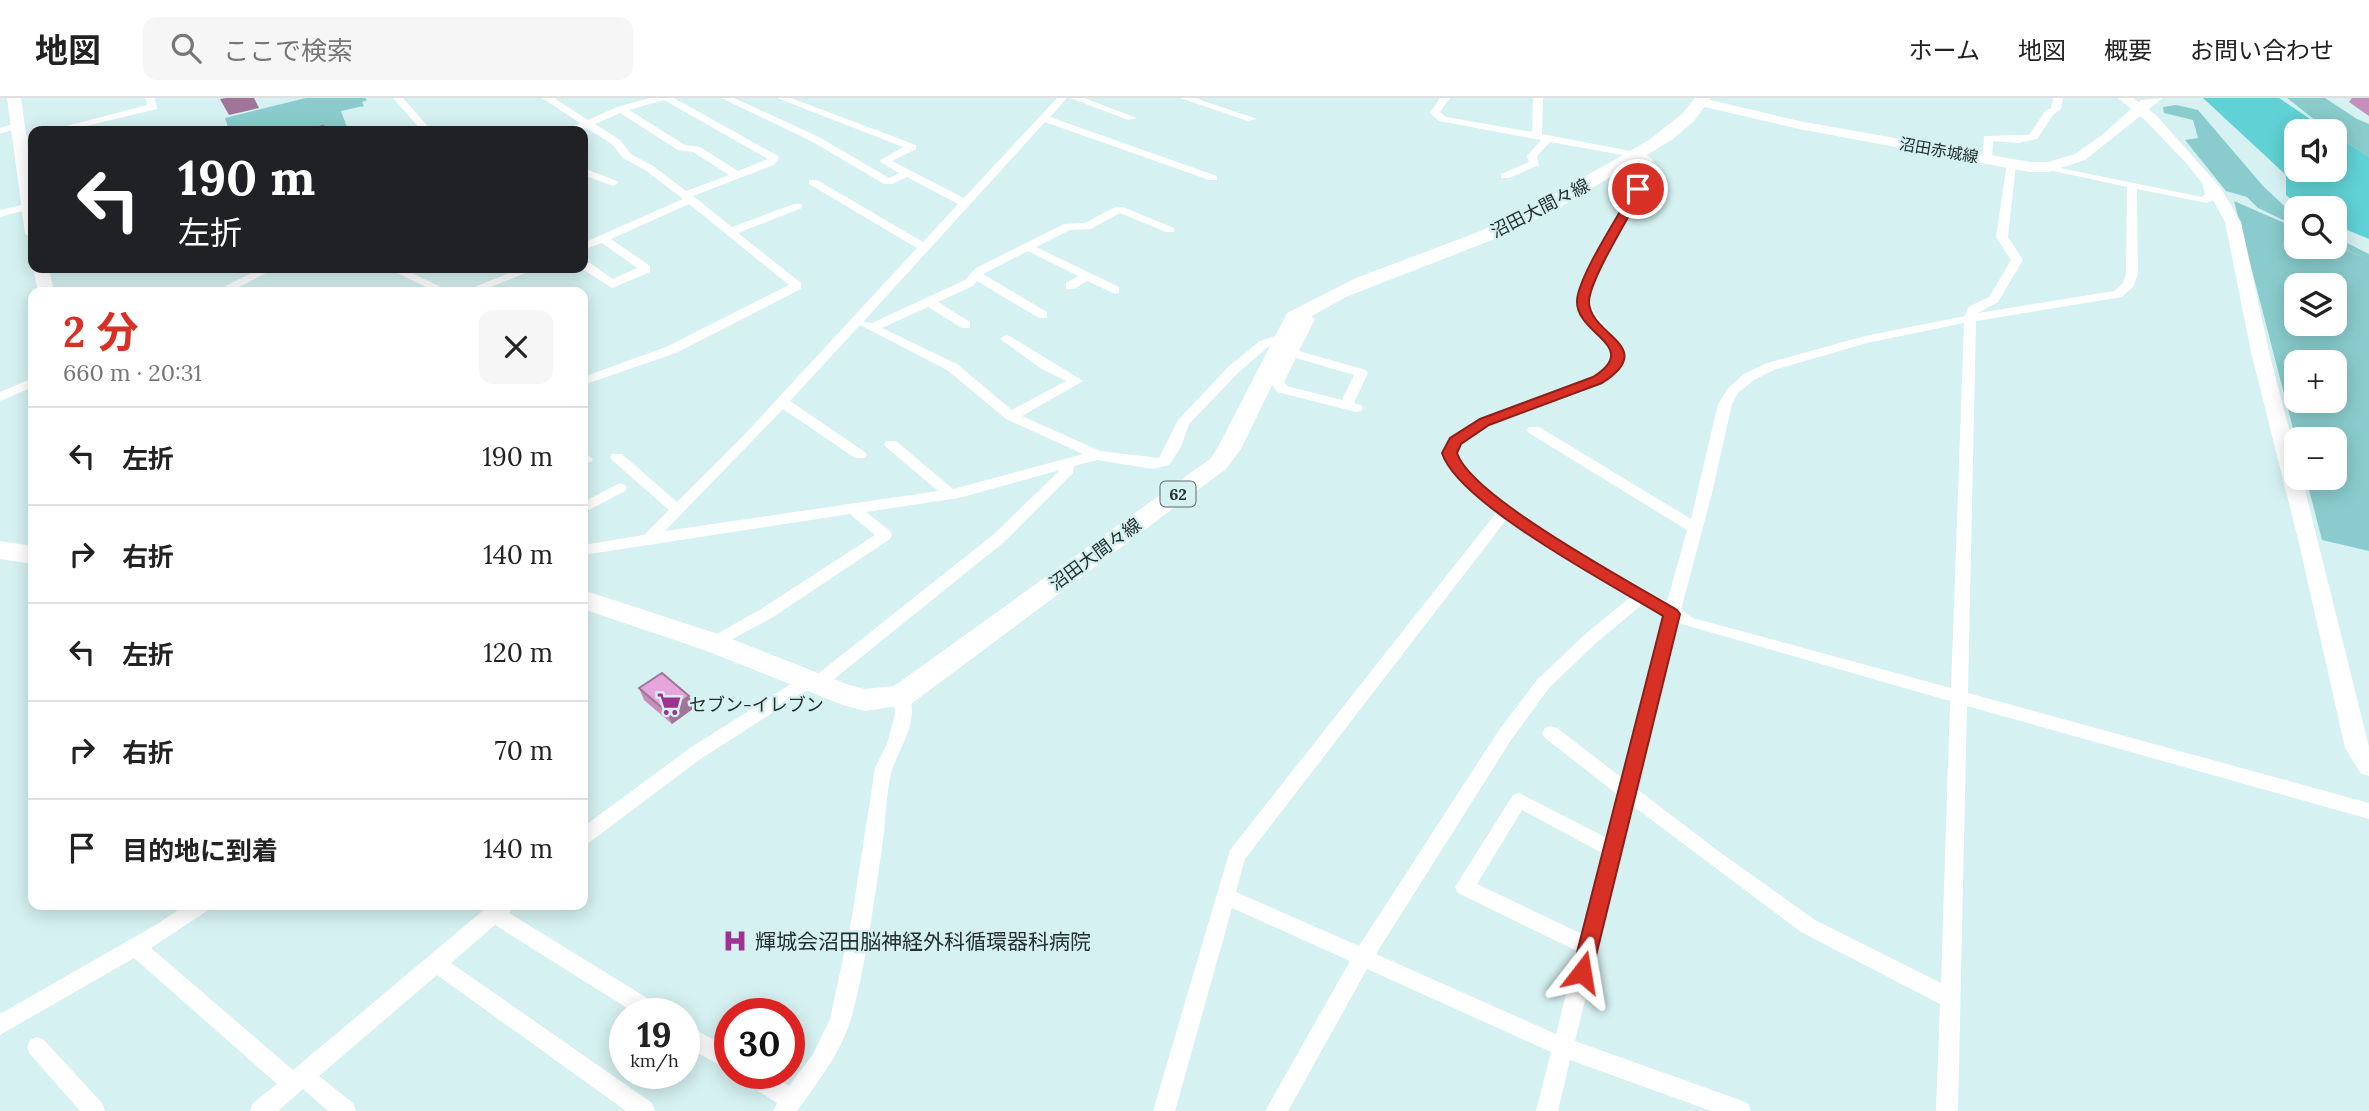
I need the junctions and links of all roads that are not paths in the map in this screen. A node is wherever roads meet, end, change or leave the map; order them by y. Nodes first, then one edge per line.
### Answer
1 (14, 98) edge
2 (150, 98) edge
3 (398, 98) edge
4 (547, 98) edge
5 (661, 98) edge
6 (667, 98) edge
7 (726, 98) edge
8 (782, 98) edge
9 (1062, 98) edge
10 (1075, 98) edge
11 (1185, 98) edge
12 (1445, 98) edge
13 (1538, 98) edge
14 (2058, 98) edge
15 (2125, 98) edge
16 (2156, 98) edge
17 (1702, 100) edge
18 (621, 109) junction
19 (1043, 118) junction
20 (1132, 118) dead end
21 (1252, 119) dead end
22 (584, 124) junction
23 (73, 126) edge
24 (423, 126) edge
25 (580, 126) edge
26 (588, 126) edge
27 (588, 126) edge
28 (0, 131) edge
29 (23, 134) edge
30 (1542, 137) junction
31 (1639, 154) junction
32 (1987, 159) junction
33 (2011, 164) junction
34 (2054, 168) junction
35 (588, 173) edge
36 (908, 173) junction
37 (737, 175) junction
38 (1505, 176) dead end
39 (1213, 178) dead end
40 (813, 182) dead end
41 (613, 183) dead end
42 (28, 185) edge
43 (2132, 186) junction
44 (2213, 188) junction
45 (688, 197) junction
46 (967, 204) junction
47 (28, 206) edge
48 (798, 206) dead end
49 (0, 214) edge
50 (1170, 230) dead end
51 (730, 232) junction
52 (603, 238) junction
53 (588, 245) edge
54 (1027, 247) junction
55 (925, 248) junction
56 (588, 267) edge
57 (260, 273) edge
58 (404, 273) edge
59 (519, 273) edge
60 (976, 275) junction
61 (1086, 276) junction
62 (503, 279) junction
63 (1070, 286) dead end
64 (230, 287) edge
65 (433, 287) edge
66 (481, 287) edge
67 (512, 287) edge
68 (1115, 290) dead end
69 (929, 302) junction
70 (1043, 315) dead end
71 (1970, 320) junction
72 (857, 321) junction
73 (966, 325) dead end
74 (872, 328) junction
75 (1006, 339) dead end
76 (1288, 345) junction
77 (588, 379) edge
78 (28, 384) edge
79 (0, 397) edge
80 (782, 402) junction
81 (1011, 416) junction
82 (1534, 430) dead end
83 (891, 444) dead end
84 (860, 455) dead end
85 (1097, 455) junction
86 (617, 457) dead end
87 (1067, 465) junction
88 (620, 488) dead end
89 (950, 494) junction
90 (588, 505) edge
91 (678, 510) junction
92 (855, 510) junction
93 (1504, 512) junction
94 (1695, 528) junction
95 (649, 539) junction
96 (588, 549) edge
97 (0, 550) edge
98 (28, 554) edge
99 (1644, 595) junction
100 (588, 601) edge
101 (1672, 614) junction
102 (714, 643) junction
103 (812, 683) junction
104 (901, 696) junction
105 (1960, 697) junction
106 (1551, 733) dead end
107 (2369, 767) edge
108 (1628, 793) junction
109 (2369, 811) edge
110 (588, 833) edge
111 (1613, 850) junction
112 (1225, 896) junction
113 (192, 910) edge
114 (499, 910) edge
115 (135, 947) junction
116 (1589, 947) junction
117 (1363, 957) junction
118 (436, 963) junction
119 (631, 998) edge
120 (1949, 998) junction
121 (0, 1025) edge
122 (37, 1047) dead end
123 (1563, 1047) junction
124 (298, 1080) junction
125 (768, 1089) edge
126 (788, 1105) edge
127 (94, 1111) edge
128 (261, 1111) edge
129 (345, 1111) edge
130 (644, 1111) edge
131 (1164, 1111) edge
132 (1276, 1111) edge
133 (1547, 1111) edge
134 (1740, 1111) edge
135 (1947, 1111) edge

1 - 29 street
2 - 23 street
3 - 24 street
4 - 22 street
5 - 18 street
6 - 37 street
7 - 36 street
8 - 36 street
9 - 19 street
10 - 20 street
11 - 21 street
12 - 30 street
13 - 30 street
14 - 32 street
15 - 44 street
16 - 34 main road, 沼田赤城線
17 - 31 main road, 沼田大間々線 / 62
17 - 32 main road, 沼田赤城線
18 - 22 street
18 - 37 street
19 - 39 street
19 - 46 street
22 - 25 street
22 - 26 street
27 - 45 street
28 - 29 street
29 - 42 street
30 - 31 street
30 - 38 street
31 - 76 main road, 沼田大間々線 / 62
31 - 93 street
32 - 33 main road, 沼田赤城線
33 - 34 main road, 沼田赤城線
33 - 71 street
34 - 43 street
35 - 41 street
36 - 46 street
37 - 45 street
40 - 55 street
43 - 44 street
43 - 71 street
44 - 107 street
45 - 51 street
45 - 52 street
46 - 55 street
47 - 49 street
48 - 51 street
50 - 54 street
51 - 77 street
52 - 53 street
52 - 56 street
54 - 60 street
54 - 61 street
55 - 72 street
57 - 64 street
58 - 65 street
59 - 62 street
60 - 69 street
60 - 70 street
61 - 63 street
61 - 68 street
62 - 66 street
62 - 67 street
69 - 73 street
69 - 74 street
71 - 94 street
71 - 105 street
72 - 74 street
72 - 80 street
74 - 81 street
75 - 81 street
76 - 76 street
76 - 85 street
76 - 104 main road, 沼田大間々線 / 62
78 - 79 street
80 - 84 street
80 - 91 street
81 - 85 street
82 - 94 street
83 - 89 street
85 - 87 street
86 - 91 street
87 - 89 street
87 - 103 street
88 - 90 street
89 - 92 street
91 - 95 street
92 - 95 street
92 - 102 street
93 - 99 street
93 - 112 street
94 - 101 street
95 - 96 street
97 - 98 main road
99 - 101 street
99 - 117 street
100 - 102 main road, 沼田大間々線 / 62
101 - 105 street
101 - 108 street
102 - 103 main road, 沼田大間々線 / 62
103 - 104 main road, 沼田大間々線 / 62
103 - 110 street
104 - 126 street
105 - 109 street
105 - 120 street
106 - 108 street
108 - 111 street
108 - 120 street
111 - 116 street
111 - 116 street
112 - 117 street
112 - 131 street
113 - 115 street
114 - 118 street
114 - 119 street
115 - 121 street
115 - 124 street
116 - 123 street
117 - 123 street
117 - 132 street
118 - 124 street
118 - 130 street
120 - 135 street
122 - 127 street
123 - 133 street
123 - 134 street
124 - 128 street
124 - 129 street
125 - 126 street

